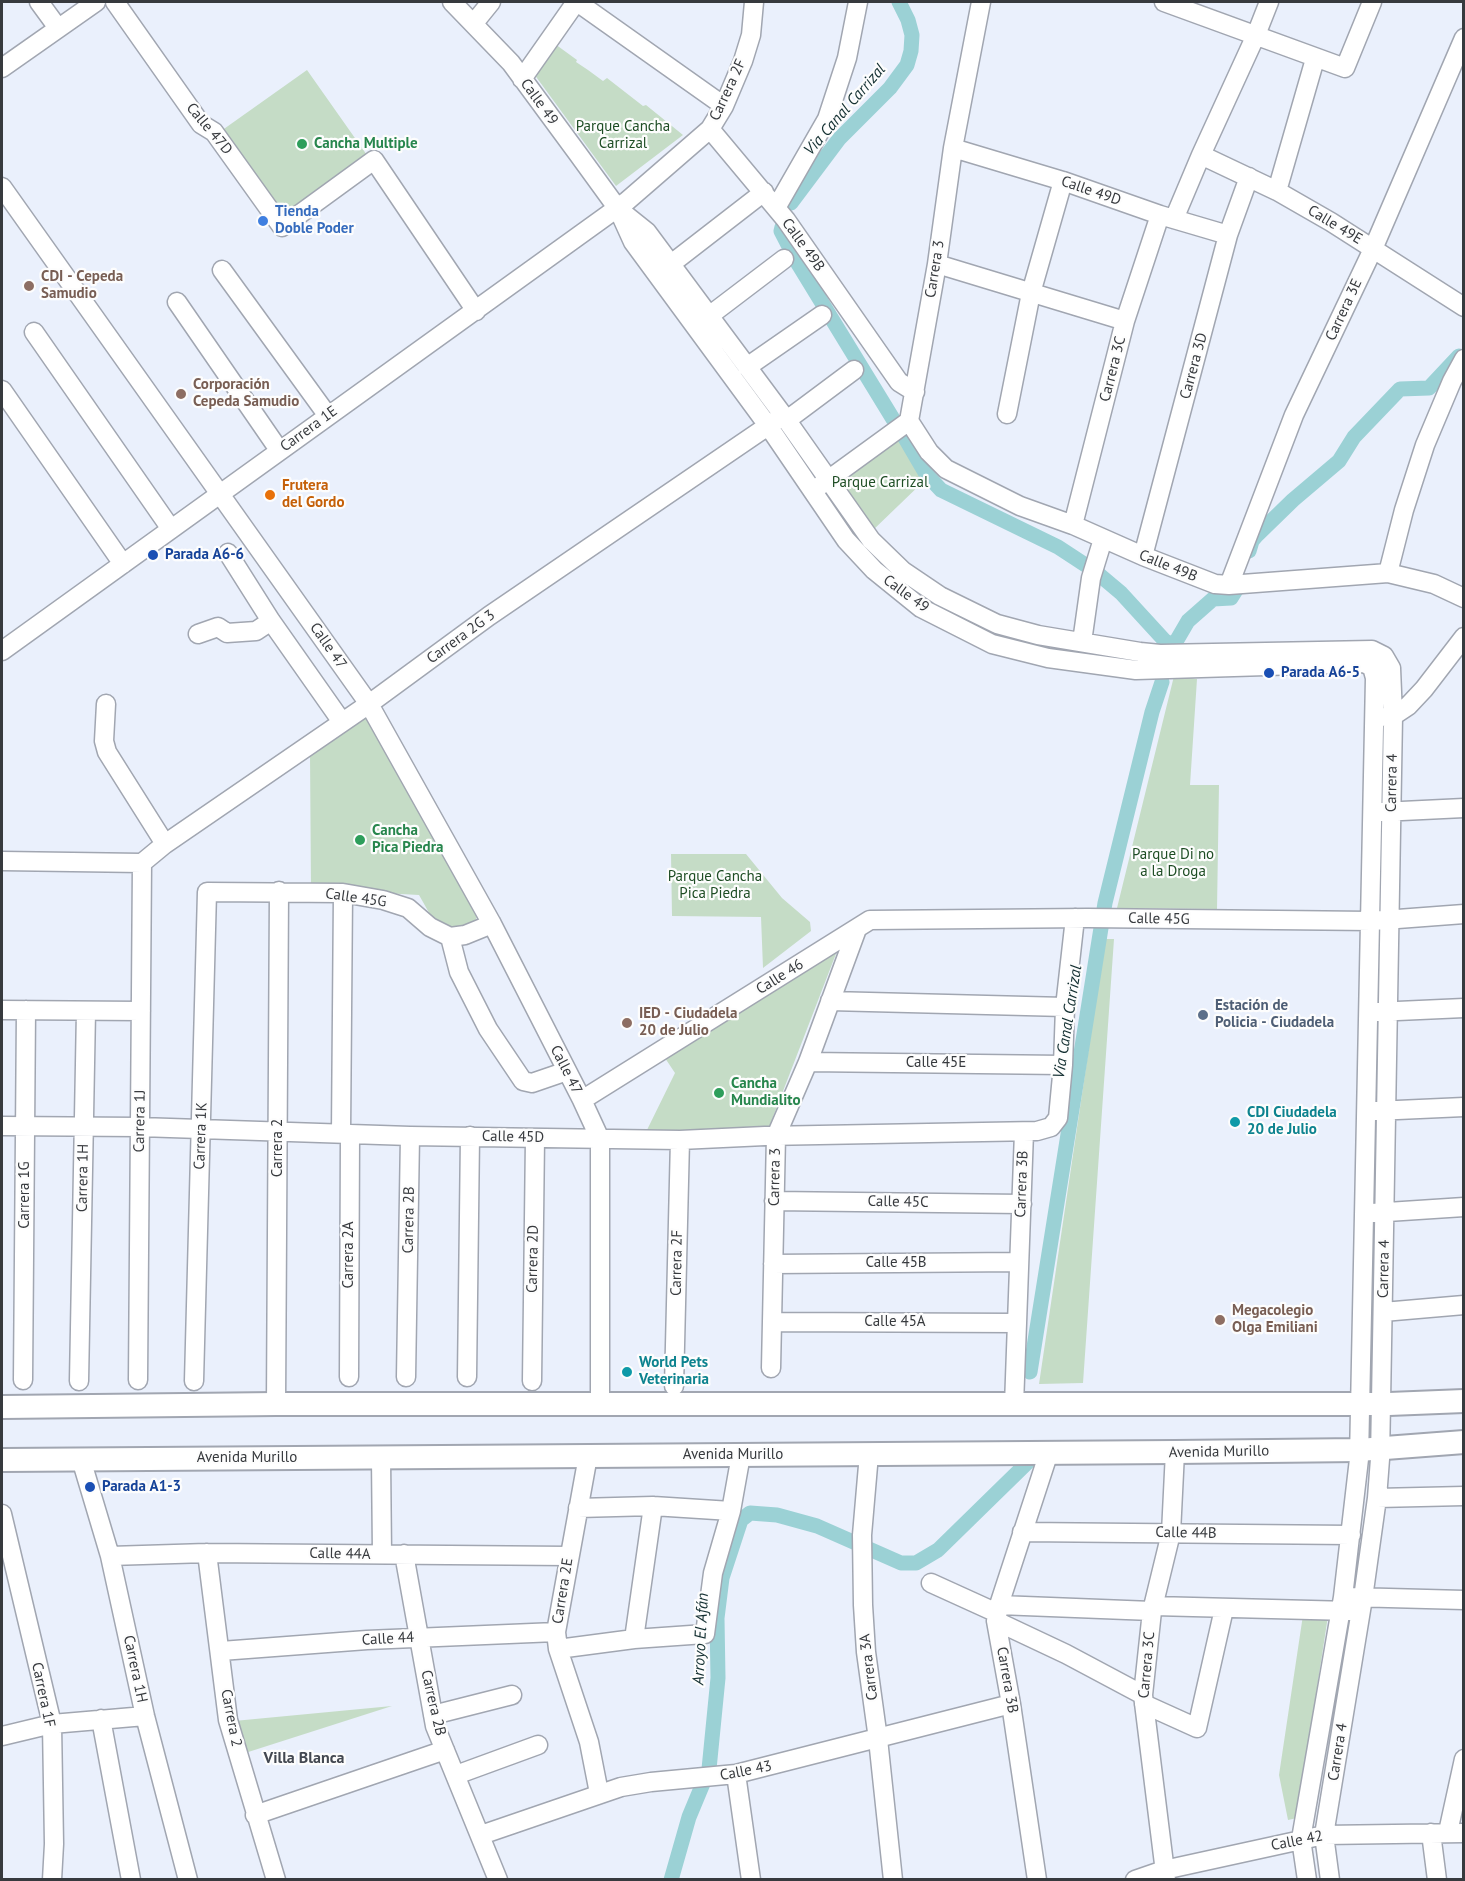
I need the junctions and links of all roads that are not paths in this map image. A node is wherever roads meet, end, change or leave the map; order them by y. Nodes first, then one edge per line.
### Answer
1 (39, 2) edge
2 (96, 2) edge
3 (116, 2) edge
4 (452, 2) edge
5 (491, 2) edge
6 (576, 2) edge
7 (754, 2) edge
8 (858, 2) edge
9 (981, 2) edge
10 (1164, 2) edge
11 (1269, 2) edge
12 (1372, 2) edge
13 (474, 23) junction
14 (58, 28) junction
15 (1256, 35) junction
16 (1464, 38) edge
17 (1315, 59) junction
18 (3, 63) edge
19 (522, 79) junction
20 (724, 106) junction
21 (710, 129) junction
22 (953, 148) junction
23 (1201, 155) junction
24 (1249, 177) junction
25 (1063, 181) junction
26 (2, 187) edge
27 (1277, 191) junction
28 (764, 192) junction
29 (776, 208) junction
30 (618, 209) junction
31 (1167, 217) junction
32 (1228, 236) junction
33 (1373, 249) junction
34 (784, 259) dead end
35 (671, 264) junction
36 (937, 264) junction
37 (222, 270) dead end
38 (1031, 293) junction
39 (177, 302) dead end
40 (1463, 304) edge
41 (476, 311) junction
42 (822, 315) dead end
43 (709, 316) junction
44 (1125, 321) junction
45 (34, 332) dead end
46 (1464, 359) edge
47 (747, 367) junction
48 (854, 370) dead end
49 (2, 390) edge
50 (915, 392) junction
51 (1007, 414) dead end
52 (328, 416) junction
53 (785, 417) junction
54 (909, 421) junction
55 (769, 427) junction
56 (279, 450) junction
57 (829, 479) junction
58 (814, 490) junction
59 (220, 494) junction
60 (1073, 525) junction
61 (171, 529) junction
62 (1103, 539) junction
63 (228, 553) dead end
64 (1143, 556) junction
65 (123, 564) junction
66 (1388, 573) junction
67 (1229, 585) junction
68 (1464, 598) edge
69 (271, 621) junction
70 (198, 634) dead end
71 (1464, 637) edge
72 (1082, 642) junction
73 (2, 651) edge
74 (1160, 662) junction
75 (1378, 662) junction
76 (106, 704) dead end
77 (369, 704) junction
78 (1393, 716) junction
79 (1374, 717) junction
80 (342, 722) junction
81 (1464, 808) edge
82 (1391, 812) junction
83 (1372, 813) junction
84 (165, 844) junction
85 (2, 861) edge
86 (142, 862) junction
87 (279, 891) junction
88 (207, 892) joint
89 (343, 893) junction
90 (1464, 914) edge
91 (1082, 918) junction
92 (1390, 920) junction
93 (1371, 921) junction
94 (492, 924) junction
95 (856, 929) junction
96 (450, 937) junction
97 (830, 1001) junction
98 (1065, 1007) junction
99 (1464, 1008) edge
100 (2, 1010) edge
101 (26, 1010) junction
102 (86, 1011) junction
103 (141, 1011) junction
104 (1388, 1012) junction
105 (1369, 1013) junction
106 (808, 1062) junction
107 (1063, 1065) junction
108 (567, 1071) junction
109 (582, 1100) junction
110 (1464, 1107) edge
111 (1386, 1111) junction
112 (1367, 1112) junction
113 (2, 1126) edge
114 (25, 1126) junction
115 (84, 1127) junction
116 (140, 1127) junction
117 (201, 1129) junction
118 (278, 1131) junction
119 (1024, 1132) junction
120 (345, 1134) junction
121 (410, 1136) junction
122 (776, 1136) junction
123 (470, 1137) junction
124 (535, 1138) junction
125 (600, 1139) junction
126 (680, 1140) junction
127 (774, 1201) junction
128 (1022, 1204) junction
129 (1464, 1207) edge
130 (1384, 1212) junction
131 (1365, 1213) junction
132 (1020, 1262) junction
133 (773, 1264) junction
134 (1464, 1305) edge
135 (1383, 1312) junction
136 (772, 1322) junction
137 (1017, 1323) junction
138 (771, 1368) dead end
139 (349, 1377) dead end
140 (406, 1377) dead end
141 (467, 1377) dead end
142 (23, 1380) dead end
143 (79, 1380) dead end
144 (138, 1380) dead end
145 (194, 1381) dead end
146 (532, 1381) dead end
147 (674, 1386) dead end
148 (1464, 1401) edge
149 (1371, 1403) junction
150 (276, 1404) junction
151 (600, 1405) junction
152 (1014, 1405) junction
153 (2, 1407) edge
154 (1464, 1443) edge
155 (1370, 1449) junction
156 (1049, 1452) junction
157 (1175, 1452) junction
158 (869, 1454) junction
159 (741, 1455) junction
160 (588, 1456) junction
161 (381, 1458) junction
162 (81, 1459) junction
163 (2, 1460) edge
164 (1464, 1496) edge
165 (1377, 1498) junction
166 (653, 1506) junction
167 (578, 1508) junction
168 (731, 1511) junction
169 (2, 1514) edge
170 (1022, 1532) junction
171 (1171, 1533) junction
172 (1351, 1535) junction
173 (207, 1553) junction
174 (382, 1554) junction
175 (404, 1554) junction
176 (110, 1556) junction
177 (569, 1556) junction
178 (931, 1583) dead end
179 (1464, 1600) edge
180 (1342, 1603) junction
181 (1362, 1605) junction
182 (1153, 1608) junction
183 (1224, 1609) junction
184 (997, 1613) junction
185 (419, 1637) junction
186 (634, 1639) junction
187 (557, 1641) junction
188 (221, 1651) junction
189 (512, 1695) dead end
190 (1143, 1699) junction
191 (1011, 1704) junction
192 (433, 1715) junction
193 (145, 1716) junction
194 (101, 1719) junction
195 (52, 1724) junction
196 (2, 1736) edge
197 (878, 1739) junction
198 (538, 1745) dead end
199 (445, 1750) junction
200 (1464, 1760) edge
201 (456, 1775) junction
202 (728, 1776) junction
203 (599, 1793) junction
204 (255, 1815) junction
205 (1447, 1833) edge
206 (481, 1835) junction
207 (1324, 1835) junction
208 (1301, 1839) junction
209 (1165, 1875) edge
210 (52, 1880) edge
211 (131, 1880) edge
212 (188, 1880) edge
213 (276, 1880) edge
214 (498, 1880) edge
215 (751, 1880) edge
216 (893, 1880) edge
217 (1037, 1880) edge
218 (1135, 1880) edge
219 (1307, 1880) edge
220 (1330, 1880) edge
221 (1437, 1880) edge

1 - 14 street
2 - 14 street
3 - 41 street, Calle 47D
4 - 13 street, Calle 49
5 - 13 street
6 - 19 street
6 - 20 street
7 - 20 street, Carrera 2F
8 - 29 street
9 - 22 street, Carrera 3
10 - 15 street
11 - 15 street, Carrera 3C
12 - 17 street
13 - 19 street, Calle 49
14 - 18 street
15 - 17 street
15 - 23 street, Carrera 3C
16 - 33 street, Carrera 3E
17 - 27 street
19 - 30 street, Calle 49
20 - 21 street, Carrera 2F
21 - 28 street, Calle 49B
21 - 30 street, Carrera 2F
22 - 25 street, Calle 49D
22 - 36 street, Carrera 3
23 - 24 street, Calle 49E
23 - 31 street, Carrera 3C
24 - 27 street, Calle 49E
24 - 32 street, Carrera 3D
25 - 31 street, Calle 49D
25 - 38 street
26 - 59 street, Calle 47
27 - 33 street, Calle 49E
28 - 29 street, Calle 49B
28 - 35 street
29 - 50 street, Calle 49B
30 - 35 street, Calle 49
30 - 41 street, Carrera 1E
30 - 55 street, Calle 49
31 - 32 street, Calle 49D
31 - 44 street, Carrera 3C
32 - 64 street, Carrera 3D
33 - 40 street, Calle 49E
33 - 67 street, Carrera 3E
34 - 43 street
35 - 43 street, Calle 49
36 - 38 street
36 - 50 street, Carrera 3
37 - 52 street
38 - 44 street
38 - 51 street
39 - 56 street
41 - 52 street, Carrera 1E
42 - 47 street
43 - 47 street, Calle 49
44 - 60 street, Carrera 3C
45 - 61 street
46 - 66 street
47 - 53 street, Calle 49
48 - 53 street, Carrera 2G 3
49 - 65 street
50 - 54 street, Carrera 3
52 - 56 street, Carrera 1E
53 - 55 street, Carrera 2G 3
53 - 57 street, Calle 49
54 - 57 street
54 - 60 street, Calle 49B
55 - 58 street, Calle 49
55 - 77 street, Carrera 2G 3
56 - 59 street, Carrera 1E
57 - 58 street
57 - 72 street, Calle 49
58 - 74 street, Calle 49
59 - 61 street, Carrera 1E
59 - 77 street, Calle 47
60 - 62 street, Calle 49B
61 - 65 street, Carrera 1E
62 - 64 street, Calle 49B
62 - 72 street
63 - 69 street
64 - 67 street, Calle 49B
65 - 73 street, Carrera 1E
66 - 67 street, Calle 49B
66 - 68 street, Calle 49B
69 - 70 street
69 - 80 street
71 - 78 street
72 - 74 street, Calle 49
74 - 75 street, Calle 49
75 - 78 street, Carrera 4
75 - 79 street, Carrera 4
76 - 84 street
77 - 80 street, Carrera 2G 3
77 - 94 street, Calle 47
78 - 79 street
78 - 82 street, Carrera 4
79 - 83 street, Carrera 4
80 - 84 street, Carrera 2G 3
81 - 82 street
82 - 83 street
82 - 92 street, Carrera 4
83 - 93 street, Carrera 4
84 - 86 street, Carrera 2G 3
85 - 86 street
86 - 103 street, Carrera 1J
87 - 88 street, Calle 45G
87 - 89 street, Calle 45G
87 - 118 street, Carrera 2
88 - 117 street, Carrera 1K
89 - 96 street, Calle 45G
89 - 120 street, Carrera 2A
90 - 92 street, Calle 45G
91 - 93 street, Calle 45G
91 - 95 street, Calle 45G
91 - 98 street, Carrera 3B
92 - 93 street, Calle 45G
92 - 104 street, Carrera 4
93 - 105 street, Carrera 4
94 - 96 street
94 - 108 street, Calle 47
95 - 97 street, Carrera 3
95 - 109 street, Calle 46
96 - 108 street
97 - 98 street
97 - 106 street, Carrera 3
98 - 107 street, Carrera 3B
99 - 104 street
100 - 101 street
101 - 102 street
101 - 114 street, Carrera 1G
102 - 103 street
102 - 115 street, Carrera 1H
103 - 116 street, Carrera 1J
104 - 105 street
104 - 111 street, Carrera 4
105 - 112 street, Carrera 4
106 - 107 street, Calle 45E
106 - 122 street, Carrera 3
107 - 119 street, Carrera 3B
108 - 109 street, Calle 47
109 - 125 street, Calle 47
110 - 111 street
111 - 112 street
111 - 130 street, Carrera 4
112 - 131 street, Carrera 4
113 - 114 street, Calle 45D
114 - 115 street, Calle 45D
114 - 142 street, Carrera 1G
115 - 116 street, Calle 45D
115 - 143 street, Carrera 1H
116 - 117 street, Calle 45D
116 - 144 street, Carrera 1J
117 - 118 street, Calle 45D
117 - 145 street, Carrera 1K
118 - 120 street, Calle 45D
118 - 150 street, Carrera 2
119 - 122 street, Calle 45D
119 - 128 street, Carrera 3B
120 - 121 street, Calle 45D
120 - 139 street, Carrera 2A
121 - 123 street, Calle 45D
121 - 140 street, Carrera 2B
122 - 126 street, Calle 45D
122 - 127 street, Carrera 3
123 - 124 street, Calle 45D
123 - 141 street
124 - 125 street, Calle 45D
124 - 146 street, Carrera 2D
125 - 126 street, Calle 45D
125 - 151 street
126 - 147 street, Carrera 2F
127 - 128 street, Calle 45C
127 - 133 street, Carrera 3
128 - 132 street, Carrera 3B
129 - 130 street
130 - 131 street
130 - 135 street, Carrera 4
131 - 149 street, Carrera 4
132 - 133 street, Calle 45B
132 - 137 street, Carrera 3B
133 - 136 street, Carrera 3
134 - 135 street
135 - 149 street, Carrera 4
136 - 137 street, Calle 45A
136 - 138 street, Carrera 3
137 - 152 street, Carrera 3B
148 - 149 main road
149 - 152 main road
149 - 155 street, Carrera 4
150 - 151 main road
150 - 153 main road
151 - 152 main road
154 - 155 main road, Avenida Murillo
155 - 157 main road, Avenida Murillo
155 - 165 street, Carrera 4
155 - 172 street, Carrera 4
156 - 157 main road, Avenida Murillo
156 - 158 main road, Avenida Murillo
156 - 170 street, Carrera 3B
157 - 171 street, Carrera 3C
158 - 159 main road, Avenida Murillo
158 - 197 street, Carrera 3A
159 - 160 main road, Avenida Murillo
159 - 168 street
160 - 161 main road, Avenida Murillo
160 - 167 street, Carrera 2E
161 - 162 main road, Avenida Murillo
161 - 174 street
162 - 163 main road, Avenida Murillo
162 - 176 street, Carrera 1H
164 - 165 street
165 - 181 street, Carrera 4
166 - 167 street
166 - 168 street
166 - 186 street
167 - 177 street, Carrera 2E
168 - 186 street, Calle 44
169 - 195 street, Carrera 1F
170 - 171 street, Calle 44B
170 - 184 street, Carrera 3B
171 - 172 street, Calle 44B
171 - 182 street, Carrera 3C
172 - 180 street, Carrera 4
173 - 174 street, Calle 44A
173 - 176 street, Calle 44A
173 - 188 street, Carrera 2
174 - 175 street, Calle 44A
175 - 177 street, Calle 44A
175 - 185 street, Carrera 2B
176 - 193 street, Carrera 1H
177 - 187 street, Carrera 2E
178 - 184 street
179 - 181 street
180 - 181 street
180 - 183 street
180 - 208 street, Carrera 4
181 - 207 street, Carrera 4
182 - 183 street
182 - 184 street
182 - 190 street, Carrera 3C
183 - 190 street
184 - 190 street
184 - 191 street, Carrera 3B
185 - 187 street, Calle 44
185 - 188 street, Calle 44
185 - 192 street, Carrera 2B
186 - 187 street, Calle 44
187 - 203 street, Carrera 2E
188 - 204 street, Carrera 2
189 - 192 street
190 - 209 street, Carrera 3C
191 - 197 street, Calle 43
191 - 217 street, Carrera 3B
192 - 199 street, Carrera 2B
193 - 194 street
193 - 212 street, Carrera 1H
194 - 195 street
194 - 211 street
195 - 196 street
195 - 210 street, Carrera 1F
197 - 202 street, Calle 43
197 - 216 street, Carrera 3A
198 - 201 street
199 - 201 street, Carrera 2B
199 - 204 street
200 - 205 street
201 - 206 street, Carrera 2B
202 - 203 street, Calle 43
202 - 215 street
203 - 206 street, Calle 43
204 - 213 street, Carrera 2
205 - 207 street, Calle 42
205 - 221 street
206 - 214 street, Carrera 2B
207 - 208 street, Calle 42
207 - 220 street, Carrera 4
208 - 209 street, Calle 42
208 - 219 street, Carrera 4
209 - 218 street, Calle 42

